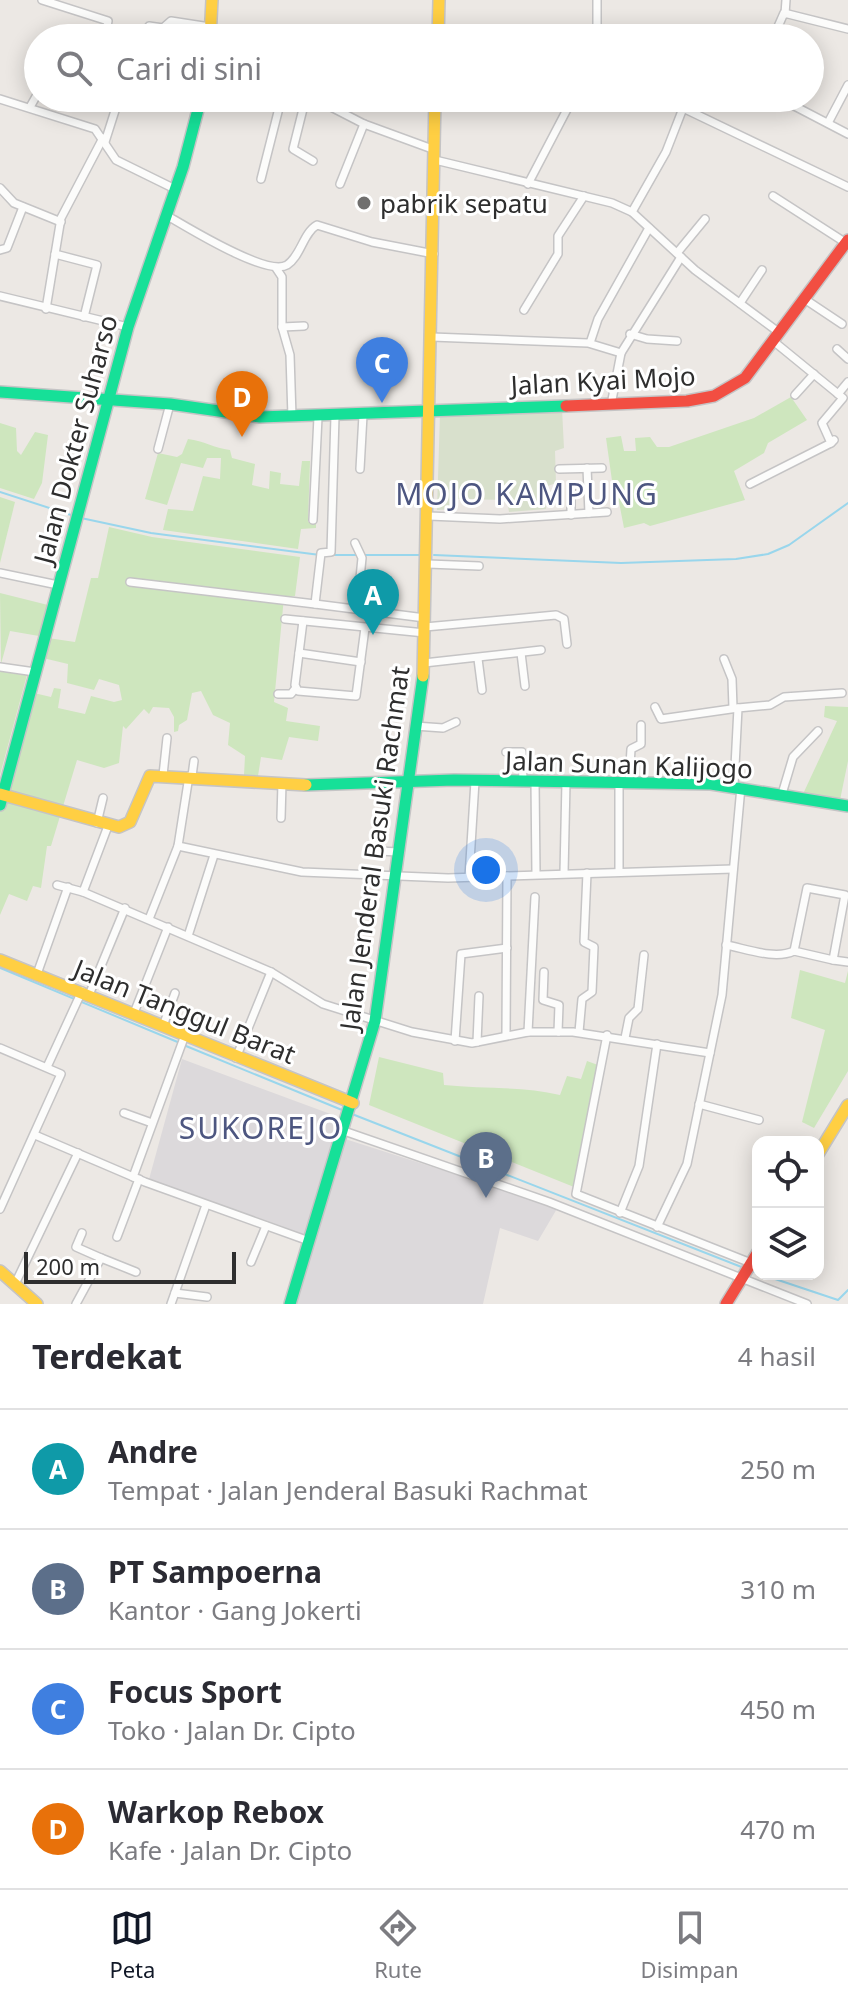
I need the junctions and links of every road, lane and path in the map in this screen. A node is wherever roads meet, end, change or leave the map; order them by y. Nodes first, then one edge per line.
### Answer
1 (42, 0) edge
2 (212, 0) edge
3 (439, 0) edge
4 (597, 0) edge
5 (786, 0) edge
6 (785, 14) junction
7 (108, 24) edge
8 (210, 24) edge
9 (438, 24) edge
10 (598, 24) edge
11 (777, 24) edge
12 (848, 29) edge
13 (848, 85) edge
14 (0, 99) edge
15 (24, 105) edge
16 (46, 112) edge
17 (114, 112) edge
18 (197, 112) edge
19 (278, 112) edge
20 (302, 112) edge
21 (346, 112) edge
22 (435, 112) edge
23 (565, 112) edge
24 (681, 112) edge
25 (691, 112) edge
26 (806, 112) edge
27 (828, 123) junction
28 (364, 124) junction
29 (848, 134) edge
30 (104, 140) junction
31 (435, 155) junction
32 (313, 161) dead end
33 (261, 179) dead end
34 (340, 184) dead end
35 (528, 184) junction
36 (848, 187) edge
37 (0, 188) edge
38 (175, 189) junction
39 (584, 196) junction
40 (773, 196) dead end
41 (23, 207) junction
42 (632, 212) junction
43 (166, 215) junction
44 (705, 219) dead end
45 (61, 222) junction
46 (649, 228) junction
47 (847, 242) edge
48 (0, 250) edge
49 (55, 254) junction
50 (434, 254) junction
51 (679, 255) junction
52 (276, 268) junction
53 (762, 270) dead end
54 (0, 296) edge
55 (803, 298) junction
56 (740, 303) junction
57 (46, 309) junction
58 (524, 310) dead end
59 (84, 317) junction
60 (842, 324) dead end
61 (304, 326) dead end
62 (128, 327) junction
63 (282, 327) junction
64 (630, 334) junction
65 (774, 335) junction
66 (432, 337) junction
67 (677, 341) dead end
68 (590, 343) junction
69 (837, 349) dead end
70 (621, 353) junction
71 (848, 359) edge
72 (814, 374) junction
73 (848, 382) edge
74 (0, 392) edge
75 (795, 395) dead end
76 (843, 398) edge
77 (109, 401) junction
78 (170, 404) junction
79 (611, 405) junction
80 (431, 409) junction
81 (363, 415) junction
82 (335, 416) junction
83 (292, 417) junction
84 (318, 417) junction
85 (158, 449) dead end
86 (587, 468) junction
87 (602, 468) dead end
88 (360, 469) dead end
89 (559, 469) dead end
90 (750, 484) dead end
91 (571, 487) dead end
92 (607, 512) dead end
93 (589, 513) junction
94 (571, 515) junction
95 (429, 516) junction
96 (313, 520) dead end
97 (355, 543) dead end
98 (428, 559) junction
99 (479, 566) dead end
100 (0, 573) edge
101 (130, 582) dead end
102 (58, 585) junction
103 (315, 604) junction
104 (357, 608) junction
105 (285, 619) dead end
106 (303, 621) junction
107 (425, 626) junction
108 (365, 628) junction
109 (567, 644) dead end
110 (541, 650) dead end
111 (299, 653) junction
112 (521, 653) junction
113 (478, 659) junction
114 (724, 659) dead end
115 (361, 662) junction
116 (424, 663) junction
117 (0, 667) edge
118 (35, 672) junction
119 (525, 686) dead end
120 (295, 689) junction
121 (482, 690) dead end
122 (842, 693) dead end
123 (278, 694) dead end
124 (655, 707) dead end
125 (736, 708) junction
126 (456, 722) dead end
127 (641, 725) dead end
128 (415, 726) junction
129 (818, 731) dead end
130 (167, 738) dead end
131 (506, 752) dead end
132 (194, 761) dead end
133 (163, 775) junction
134 (190, 776) junction
135 (408, 781) junction
136 (475, 781) junction
137 (529, 781) junction
138 (566, 782) junction
139 (624, 782) junction
140 (282, 783) junction
141 (738, 787) junction
142 (782, 794) junction
143 (1, 798) edge
144 (103, 798) dead end
145 (848, 806) edge
146 (281, 818) dead end
147 (102, 824) junction
148 (178, 846) junction
149 (379, 851) dead end
150 (401, 852) junction
151 (214, 855) junction
152 (733, 869) junction
153 (619, 872) junction
154 (564, 873) junction
155 (587, 873) junction
156 (398, 874) junction
157 (536, 874) junction
158 (507, 876) junction
159 (469, 877) junction
160 (57, 885) dead end
161 (68, 887) junction
162 (83, 892) junction
163 (535, 897) dead end
164 (125, 908) junction
165 (149, 919) junction
166 (168, 927) junction
167 (188, 936) junction
168 (726, 945) junction
169 (507, 948) junction
170 (794, 951) junction
171 (644, 955) dead end
172 (0, 960) edge
173 (833, 960) junction
174 (848, 962) edge
175 (271, 972) junction
176 (544, 972) dead end
177 (37, 974) junction
178 (175, 993) dead end
179 (82, 996) junction
180 (479, 996) dead end
181 (134, 1013) junction
182 (375, 1021) junction
183 (163, 1026) junction
184 (528, 1032) junction
185 (558, 1032) junction
186 (579, 1032) junction
187 (506, 1035) junction
188 (607, 1035) junction
189 (625, 1038) junction
190 (183, 1039) junction
191 (455, 1041) junction
192 (477, 1042) junction
193 (657, 1044) junction
194 (0, 1048) edge
195 (710, 1053) junction
196 (236, 1058) junction
197 (47, 1067) junction
198 (353, 1104) junction
199 (699, 1104) junction
200 (848, 1105) edge
201 (124, 1113) dead end
202 (759, 1120) dead end
203 (152, 1123) junction
204 (346, 1126) junction
205 (35, 1135) junction
206 (824, 1144) edge
207 (78, 1153) junction
208 (136, 1178) junction
209 (206, 1205) junction
210 (0, 1209) edge
211 (620, 1213) junction
212 (266, 1226) junction
213 (657, 1227) junction
214 (82, 1233) dead end
215 (117, 1237) dead end
216 (309, 1241) junction
217 (101, 1258) junction
218 (251, 1262) dead end
219 (752, 1262) edge
220 (747, 1270) junction
221 (0, 1271) edge
222 (136, 1272) dead end
223 (15, 1284) junction
224 (175, 1293) junction
225 (207, 1297) dead end
226 (37, 1304) edge
227 (76, 1304) edge
228 (171, 1304) edge
229 (290, 1304) edge
230 (726, 1304) edge
231 (807, 1304) edge

1 - 7 street
2 - 8 main road
3 - 9 main road
4 - 10 street
5 - 6 street
6 - 11 street
6 - 12 street
13 - 27 street
14 - 15 street
16 - 30 street
17 - 30 street
18 - 38 main road, Jalan Dokter Suharso
19 - 33 street
20 - 32 street
21 - 28 street
22 - 31 main road, Jalan Jenderal Basuki Rachmat
23 - 35 street
24 - 42 street
25 - 36 street
26 - 27 street
27 - 29 street
28 - 31 street
28 - 34 street
30 - 38 street
30 - 45 street
31 - 35 street
31 - 50 main road, Jalan Jenderal Basuki Rachmat
35 - 39 street
37 - 41 street
38 - 43 main road, Jalan Dokter Suharso
39 - 42 street
39 - 58 street
40 - 47 street
41 - 45 street
41 - 48 street
42 - 46 street
43 - 52 street
43 - 62 main road, Jalan Dokter Suharso
44 - 51 street
45 - 49 street
46 - 51 street
46 - 68 street
47 - 55 main road, Jalan Kyai Mojo
49 - 57 street
49 - 59 street
50 - 52 street
50 - 66 main road, Jalan Jenderal Basuki Rachmat
51 - 56 street
51 - 64 street
52 - 63 street
53 - 56 street
54 - 57 street
55 - 60 street
55 - 65 main road, Jalan Kyai Mojo
56 - 65 street
57 - 59 street
59 - 62 street
61 - 63 street
62 - 77 main road, Jalan Dokter Suharso
63 - 83 street
64 - 67 street
64 - 70 street
65 - 72 street
65 - 79 main road, Jalan Kyai Mojo
66 - 68 street
66 - 80 main road, Jalan Jenderal Basuki Rachmat
68 - 70 street
69 - 71 street
70 - 79 street
72 - 75 street
72 - 76 street
73 - 76 street
74 - 77 main road, Jalan Kyai Mojo
76 - 90 street
77 - 78 main road, Jalan Kyai Mojo
77 - 102 main road, Jalan Dokter Suharso
78 - 83 main road, Jalan Kyai Mojo
78 - 85 street
79 - 80 main road, Jalan Kyai Mojo
80 - 81 main road, Jalan Kyai Mojo
80 - 95 main road, Jalan Jenderal Basuki Rachmat
81 - 82 main road, Jalan Kyai Mojo
81 - 88 street
82 - 84 main road, Jalan Kyai Mojo
82 - 103 street
83 - 84 main road, Jalan Kyai Mojo
84 - 96 street
86 - 87 street
86 - 89 street
86 - 93 street
91 - 94 street
92 - 93 street
93 - 94 street
94 - 95 street
95 - 98 main road, Jalan Jenderal Basuki Rachmat
97 - 104 street
98 - 99 street
98 - 107 main road, Jalan Jenderal Basuki Rachmat
100 - 102 street
101 - 103 street
102 - 118 main road, Jalan Dokter Suharso
103 - 104 street
104 - 107 street
105 - 106 street
106 - 108 street
106 - 111 street
107 - 108 street
107 - 109 street
107 - 116 main road, Jalan Jenderal Basuki Rachmat
108 - 115 street
110 - 112 street
111 - 115 street
111 - 120 street
112 - 113 street
112 - 119 street
113 - 116 street
113 - 121 street
114 - 125 street
115 - 120 street
116 - 128 main road, Jalan Jenderal Basuki Rachmat
117 - 118 street
118 - 143 main road, Jalan Dokter Suharso
120 - 123 street
122 - 125 street
124 - 125 street
125 - 141 street
126 - 128 street
127 - 139 street
128 - 135 main road, Jalan Jenderal Basuki Rachmat
129 - 142 street
130 - 133 street
131 - 137 street
132 - 134 street
133 - 134 main road, Jalan Sunan Kalijogo
133 - 147 main road
134 - 140 main road, Jalan Sunan Kalijogo
134 - 148 street
135 - 136 main road, Jalan Sunan Kalijogo
135 - 140 main road, Jalan Sunan Kalijogo
135 - 150 main road, Jalan Jenderal Basuki Rachmat
136 - 137 main road, Jalan Sunan Kalijogo
136 - 159 street
137 - 138 main road, Jalan Sunan Kalijogo
137 - 157 street
138 - 139 main road, Jalan Sunan Kalijogo
138 - 154 street
139 - 141 main road, Jalan Sunan Kalijogo
139 - 153 street
140 - 146 street
141 - 142 main road, Jalan Sunan Kalijogo
141 - 152 street
142 - 145 main road, Jalan Sunan Kalijogo
143 - 147 main road
144 - 147 street
147 - 162 street
148 - 151 street
148 - 165 street
149 - 150 street
150 - 156 main road, Jalan Jenderal Basuki Rachmat
151 - 156 street
151 - 167 street
152 - 153 street
152 - 168 street
153 - 155 street
154 - 155 street
154 - 157 street
155 - 186 street
156 - 159 street
156 - 182 main road, Jalan Jenderal Basuki Rachmat
157 - 158 street
158 - 159 street
158 - 169 street
160 - 161 street
161 - 162 street
161 - 177 street
162 - 164 street
163 - 184 street
164 - 165 street
164 - 179 street
165 - 166 street
166 - 167 street
166 - 181 street
167 - 175 street
168 - 170 street
168 - 195 street
169 - 187 street
169 - 191 street
170 - 173 street
170 - 173 street
171 - 189 street
172 - 177 main road, Jalan Tanggul Barat
173 - 174 street
175 - 182 street
175 - 196 street
176 - 185 street
177 - 179 main road, Jalan Tanggul Barat
178 - 183 street
179 - 181 main road, Jalan Tanggul Barat
179 - 197 street
180 - 192 street
181 - 183 main road, Jalan Tanggul Barat
182 - 191 street
182 - 198 main road, Jalan Jenderal Basuki Rachmat
183 - 190 main road, Jalan Tanggul Barat
184 - 185 street
184 - 187 street
185 - 186 street
186 - 188 street
187 - 192 street
188 - 189 street
188 - 211 street
189 - 193 street
190 - 196 main road, Jalan Tanggul Barat
190 - 203 street
191 - 192 street
193 - 195 street
193 - 211 street
194 - 197 street
195 - 199 street
196 - 198 main road, Jalan Tanggul Barat
197 - 205 street
198 - 204 main road, Jalan Jenderal Basuki Rachmat
199 - 202 street
199 - 213 street
200 - 206 main road
201 - 203 street
203 - 208 street
204 - 216 main road, Jalan Jenderal Basuki Rachmat
204 - 220 street
205 - 207 street
205 - 210 street
207 - 208 street
207 - 223 street
208 - 209 street
208 - 215 street
209 - 212 street
209 - 224 street
211 - 213 street
212 - 216 street
212 - 218 street
213 - 220 street
214 - 217 street
216 - 229 main road, Jalan Jenderal Basuki Rachmat
217 - 222 street
217 - 227 street
219 - 220 main road
220 - 230 main road
220 - 231 street
221 - 223 main road
223 - 226 main road
224 - 225 street
224 - 228 street

